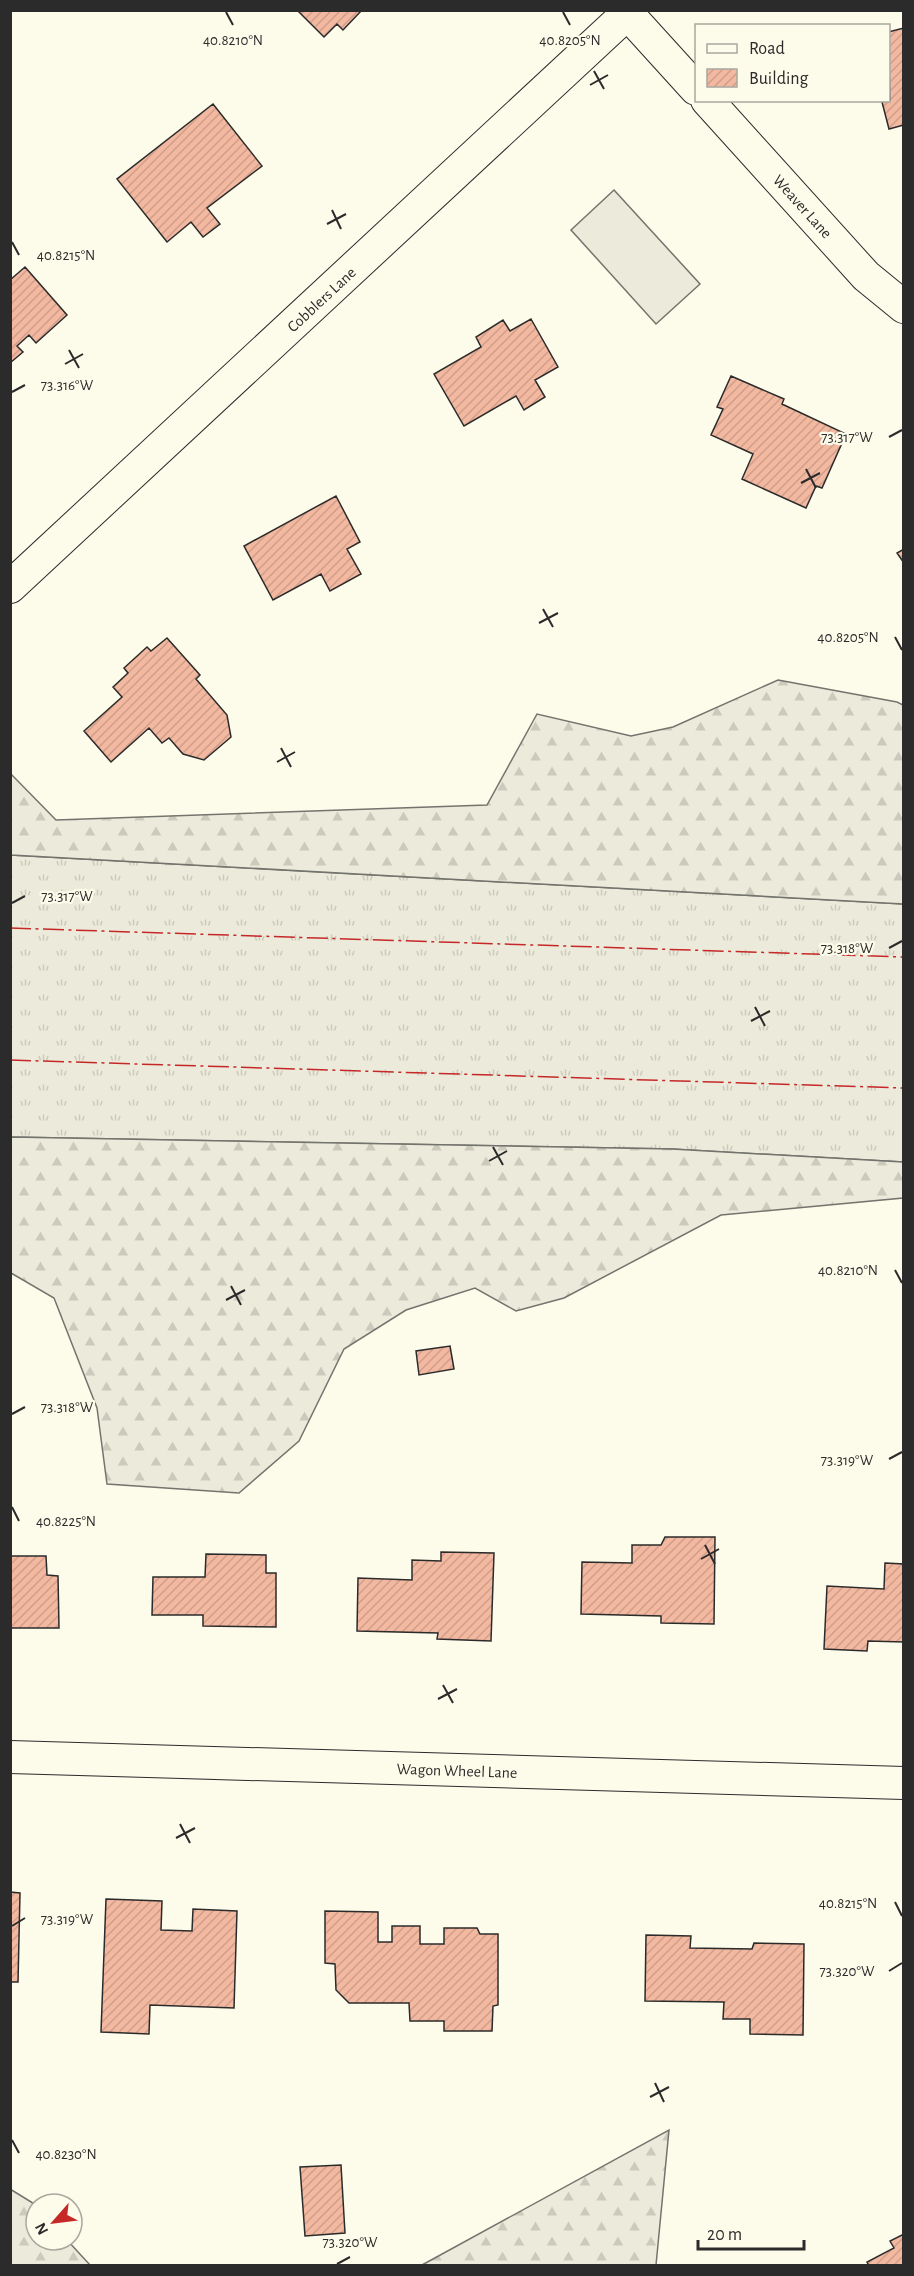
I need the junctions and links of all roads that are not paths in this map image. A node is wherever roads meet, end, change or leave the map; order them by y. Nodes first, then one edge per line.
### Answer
1 (629, 12) edge
2 (695, 88) edge
3 (708, 102) edge
4 (903, 307) edge
5 (10, 587) edge
6 (10, 1757) edge
7 (903, 1783) edge

1 - 2 street
1 - 5 street, Cobblers Lane
3 - 4 street, Weaver Lane
6 - 7 street, Wagon Wheel Lane

